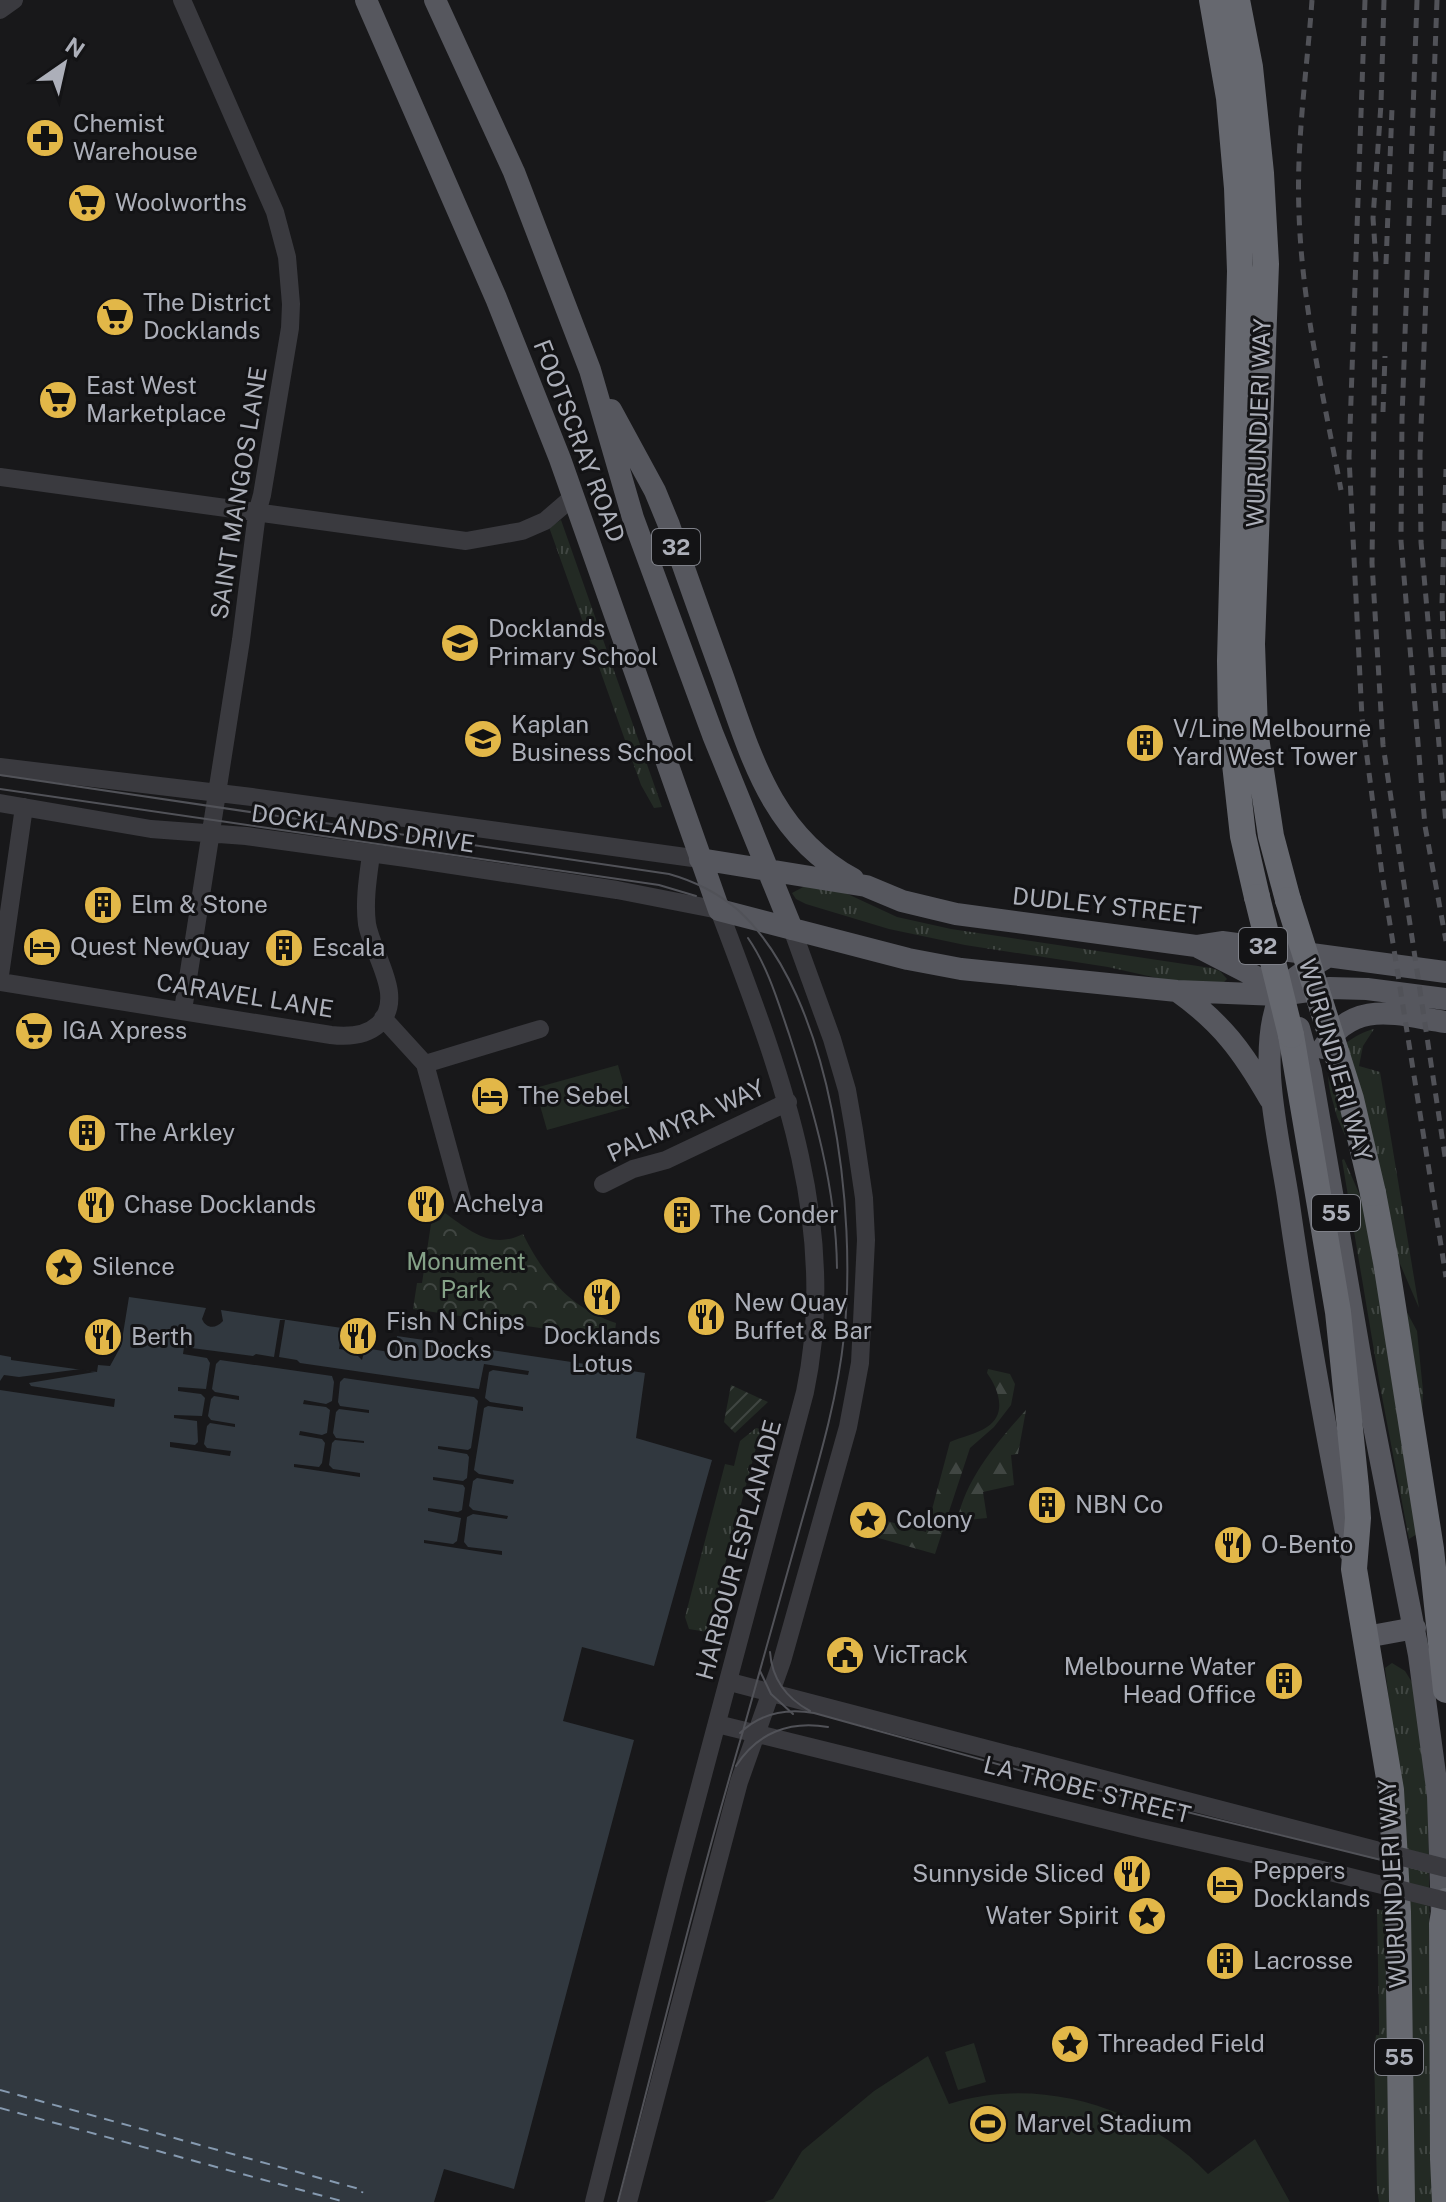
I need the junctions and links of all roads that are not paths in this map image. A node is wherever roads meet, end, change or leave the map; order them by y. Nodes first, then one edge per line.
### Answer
1 (14, 0) edge
2 (182, 0) edge
3 (366, 0) edge
4 (435, 0) edge
5 (1212, 0) edge
6 (1237, 0) edge
7 (0, 10) edge
8 (590, 370) junction
9 (0, 477) edge
10 (574, 496) junction
11 (257, 513) junction
12 (0, 767) edge
13 (217, 793) junction
14 (0, 803) edge
15 (24, 807) junction
16 (211, 834) junction
17 (371, 855) junction
18 (700, 859) junction
19 (766, 870) junction
20 (866, 886) junction
21 (719, 910) junction
22 (792, 929) junction
23 (1196, 946) junction
24 (1331, 955) junction
25 (1446, 972) edge
26 (0, 975) edge
27 (0, 982) edge
28 (1177, 991) junction
29 (1280, 995) junction
30 (1446, 999) edge
31 (183, 1010) junction
32 (383, 1018) junction
33 (1446, 1022) edge
34 (540, 1029) dead end
35 (425, 1064) junction
36 (1311, 1071) junction
37 (788, 1102) junction
38 (1272, 1104) junction
39 (603, 1184) dead end
40 (462, 1199) dead end
41 (1354, 1569) junction
42 (1415, 1628) junction
43 (1366, 1637) junction
44 (730, 1682) junction
45 (1446, 1690) edge
46 (771, 1693) junction
47 (717, 1724) junction
48 (755, 1733) junction
49 (1446, 1868) edge
50 (1445, 1909) edge
51 (594, 2202) edge
52 (628, 2202) edge
53 (1402, 2202) edge
54 (1445, 2202) edge

1 - 7 street
2 - 11 street, SAINT MANGOS LANE
3 - 10 main road, FOOTSCRAY ROAD
4 - 8 main road, FOOTSCRAY ROAD / 32
5 - 41 highway, WURUNDJERI WAY, bridge
6 - 45 highway, WURUNDJERI WAY, bridge
8 - 19 main road, FOOTSCRAY ROAD
8 - 20 main road, FOOTSCRAY ROAD / 32
9 - 11 street
10 - 11 street
10 - 18 main road, FOOTSCRAY ROAD
11 - 13 street, SAINT MANGOS LANE
12 - 13 street, DOCKLANDS DRIVE
13 - 16 street, SAINT MANGOS LANE
13 - 18 street, DOCKLANDS DRIVE
14 - 15 street, DOCKLANDS DRIVE
15 - 16 street, DOCKLANDS DRIVE
15 - 26 street
16 - 17 street, DOCKLANDS DRIVE
16 - 31 street, SAINT MANGOS LANE
17 - 21 street, DOCKLANDS DRIVE
17 - 32 street
18 - 19 main road, DUDLEY STREET
18 - 21 main road, FOOTSCRAY ROAD
19 - 20 main road, DUDLEY STREET
19 - 22 main road, FOOTSCRAY ROAD
20 - 23 main road, DUDLEY STREET / 32
21 - 22 main road, 32
21 - 37 street, HARBOUR ESPLANADE
22 - 28 main road, 32
22 - 46 street
23 - 24 main road, DUDLEY STREET / 32
23 - 29 main road
24 - 25 main road, DUDLEY STREET / 32
24 - 29 main road
27 - 31 street, CARAVEL LANE
28 - 29 main road, 32
28 - 38 main road
29 - 30 main road, 32
29 - 36 main road, WURUNDJERI WAY
29 - 38 main road, 55
31 - 32 street, CARAVEL LANE
32 - 35 street
33 - 36 main road
34 - 35 street
35 - 40 street
36 - 42 main road, WURUNDJERI WAY / 55
37 - 39 street, PALMYRA WAY
37 - 44 street, HARBOUR ESPLANADE
38 - 41 main road, WURUNDJERI WAY / 55
41 - 43 highway, WURUNDJERI WAY / 55
42 - 43 main road
42 - 50 main road, WURUNDJERI WAY / 55
43 - 53 highway, WURUNDJERI WAY / 55
44 - 46 street, LA TROBE STREET
44 - 47 street, HARBOUR ESPLANADE
46 - 48 street
46 - 49 street, LA TROBE STREET, bridge
47 - 48 street, LA TROBE STREET
47 - 51 street, HARBOUR ESPLANADE
48 - 50 street, LA TROBE STREET, bridge
48 - 52 street
50 - 54 highway, WURUNDJERI WAY / 55

